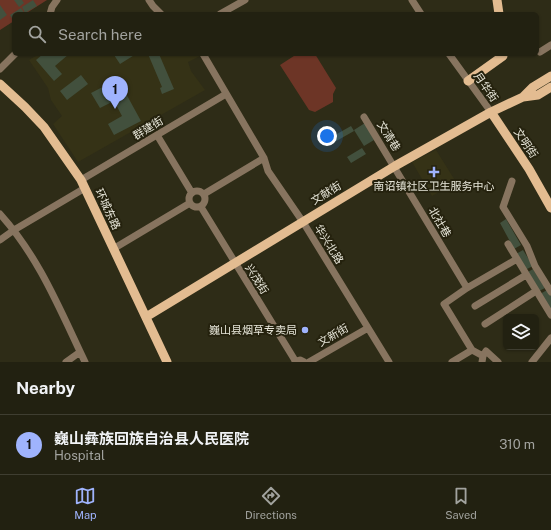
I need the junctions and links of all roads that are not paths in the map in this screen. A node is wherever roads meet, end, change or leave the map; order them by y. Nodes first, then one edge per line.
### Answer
1 (57, 0) edge
2 (149, 0) edge
3 (245, 0) edge
4 (412, 0) edge
5 (497, 0) edge
6 (51, 12) edge
7 (159, 12) edge
8 (224, 12) edge
9 (420, 12) edge
10 (499, 12) edge
11 (551, 45) edge
12 (540, 52) dead end
13 (13, 56) edge
14 (204, 56) edge
15 (450, 56) edge
16 (503, 56) edge
17 (0, 69) edge
18 (551, 76) edge
19 (468, 81) junction
20 (0, 84) edge
21 (551, 87) edge
22 (226, 94) junction
23 (523, 97) junction
24 (491, 112) junction
25 (364, 117) dead end
26 (157, 135) junction
27 (264, 158) junction
28 (394, 166) junction
29 (512, 181) dead end
30 (83, 184) junction
31 (192, 193) junction
32 (204, 194) junction
33 (190, 203) junction
34 (200, 207) junction
35 (551, 208) edge
36 (0, 214) edge
37 (303, 222) junction
38 (14, 230) junction
39 (0, 240) edge
40 (508, 244) dead end
41 (113, 249) junction
42 (517, 259) junction
43 (234, 263) junction
44 (526, 275) junction
45 (467, 288) junction
46 (536, 291) junction
47 (551, 292) edge
48 (475, 306) dead end
49 (551, 315) edge
50 (146, 317) junction
51 (485, 324) dead end
52 (368, 328) junction
53 (551, 338) edge
54 (472, 350) junction
55 (80, 352) junction
56 (483, 359) edge
57 (66, 362) edge
58 (85, 362) edge
59 (167, 362) edge
60 (295, 362) edge
61 (304, 362) edge
62 (309, 362) edge
63 (389, 362) edge
64 (452, 362) edge
65 (498, 362) edge
66 (532, 362) edge

1 - 6 street
2 - 7 street
3 - 8 street
4 - 9 street
5 - 10 main road
11 - 12 street
13 - 17 street
14 - 22 street, 华兴北路
15 - 19 street, 月华街
16 - 19 main road
18 - 23 main road, 文献街
19 - 24 street, 月华街
20 - 30 main road, 环城东路
21 - 23 main road, 文献街
22 - 26 street, 群建街
22 - 27 street, 华兴北路
23 - 24 main road, 文献街
24 - 28 main road, 文献街
24 - 35 main road, 文明街
25 - 28 street, 文清巷
26 - 30 street, 群建街
26 - 31 street
27 - 32 street
27 - 37 street, 华兴北路
28 - 37 main road, 文献街
28 - 45 street, 北社巷
29 - 47 street
30 - 38 street, 群建街
30 - 41 main road, 环城东路
31 - 32 street
31 - 33 street
32 - 34 street
33 - 34 street
33 - 41 street
34 - 43 street, 兴茂街
36 - 38 street
37 - 43 main road, 文献街
37 - 52 street, 华兴北路
38 - 39 street, 群建街
38 - 55 street
40 - 42 street
41 - 50 main road, 环城东路
42 - 44 street
42 - 45 street
43 - 50 main road, 文献街
43 - 60 street, 兴茂街
44 - 46 street
44 - 48 street
45 - 54 street
46 - 49 street
46 - 51 street
50 - 59 main road, 环城东路
52 - 62 street, 文新街
52 - 63 street, 华兴北路
53 - 66 street
54 - 56 street
54 - 64 street
55 - 57 street
55 - 58 street
56 - 65 street
60 - 61 street

